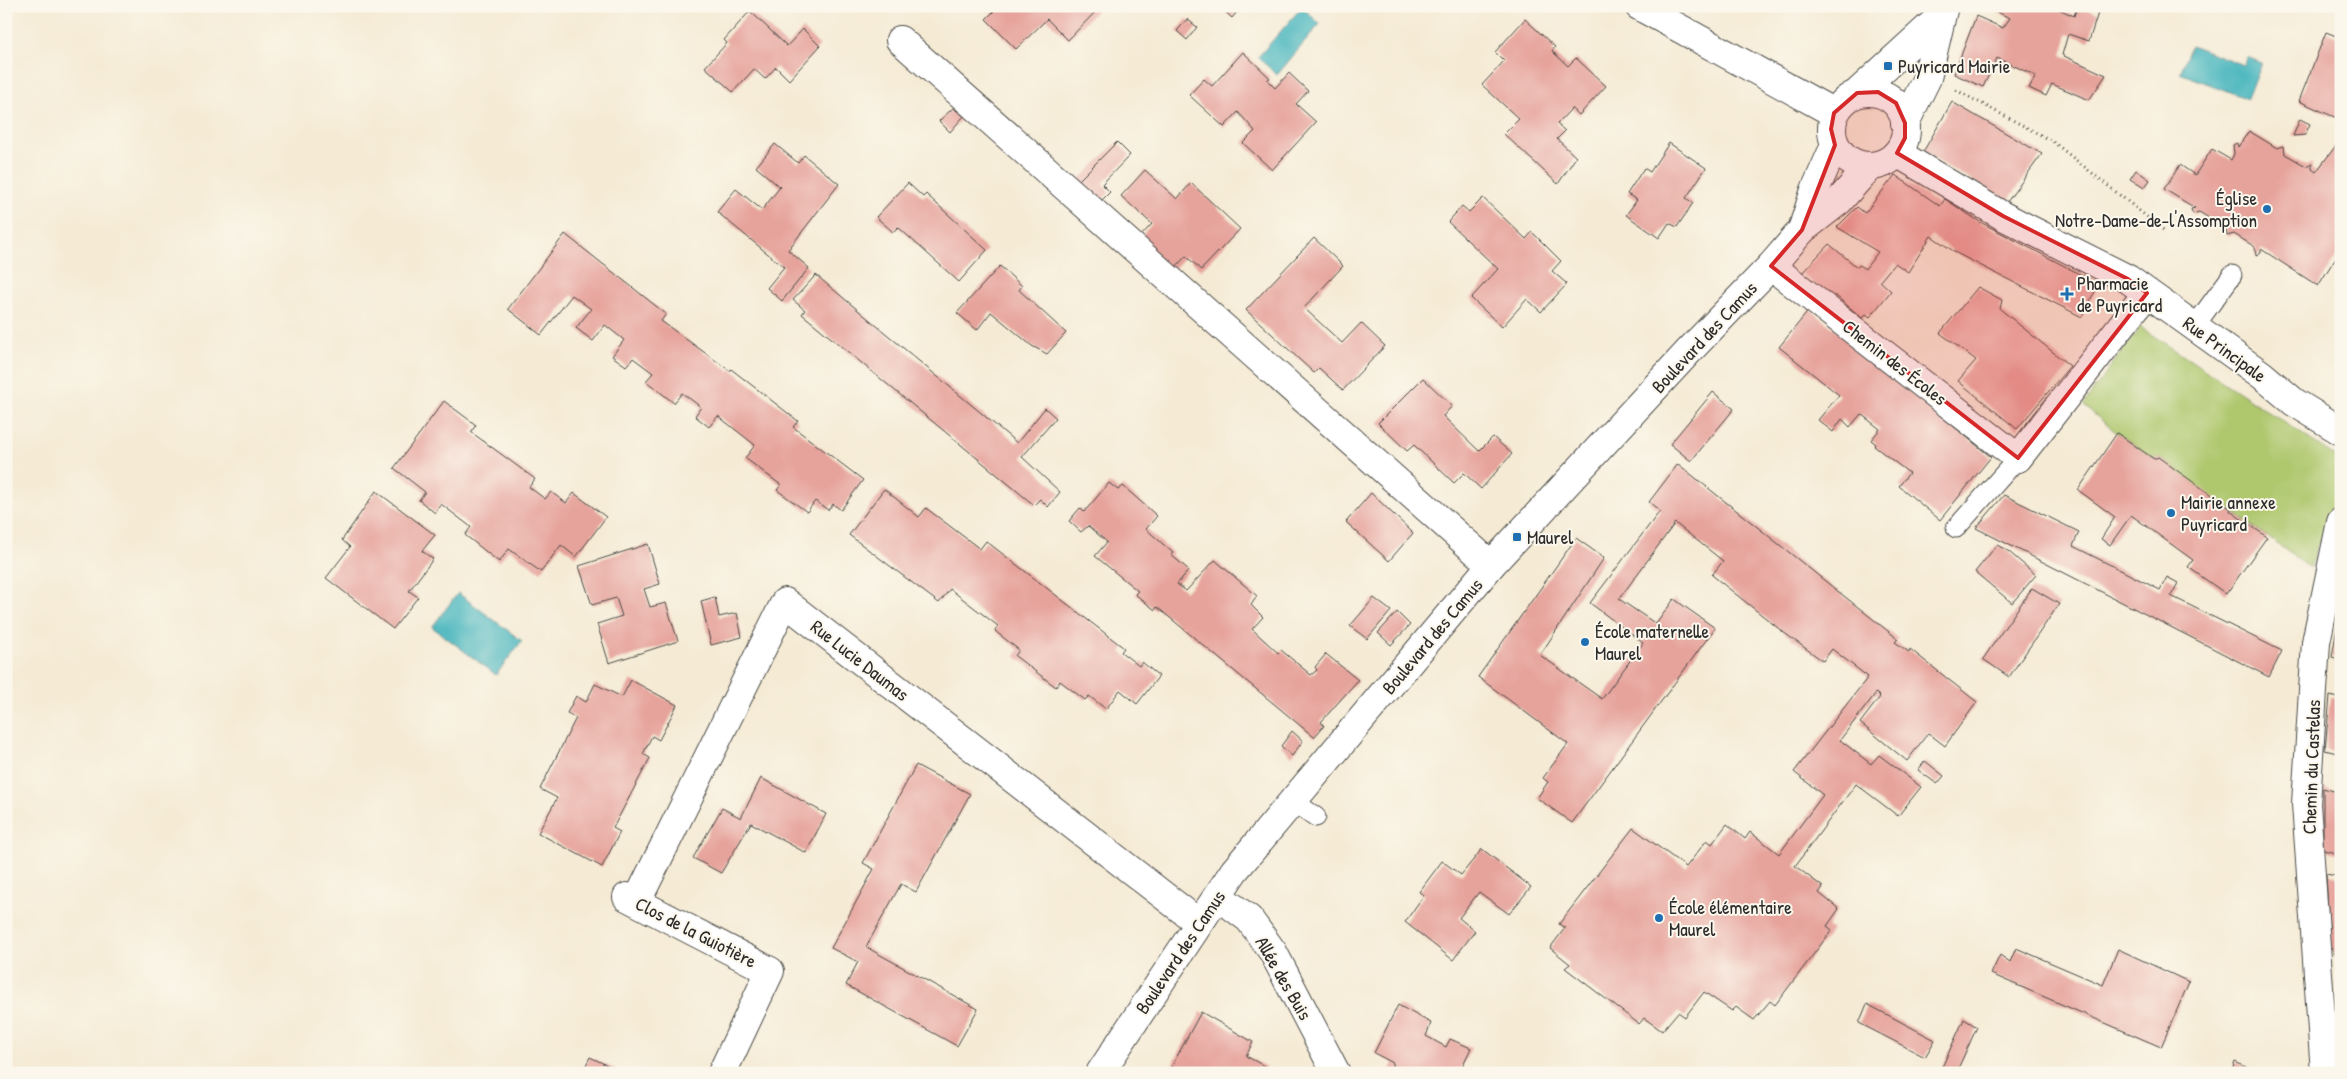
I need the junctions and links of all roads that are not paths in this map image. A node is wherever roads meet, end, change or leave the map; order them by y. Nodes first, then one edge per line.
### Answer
1 (1639, 6) edge
2 (1942, 11) edge
3 (900, 40) dead end
4 (1857, 93) junction
5 (1834, 113) junction
6 (1905, 122) junction
7 (1835, 145) junction
8 (1897, 153) junction
9 (1870, 166) junction
10 (1802, 230) junction
11 (1771, 266) junction
12 (2232, 275) dead end
13 (2147, 293) junction
14 (2194, 327) junction
15 (2341, 431) edge
16 (2018, 458) junction
17 (2341, 522) edge
18 (1956, 528) dead end
19 (1491, 565) junction
20 (1293, 800) junction
21 (1316, 817) dead end
22 (1218, 896) junction
23 (632, 899) joint
24 (1199, 923) junction
25 (722, 1073) edge
26 (1100, 1073) edge
27 (1336, 1073) edge
28 (2325, 1073) edge

1 - 5 street
2 - 4 street
2 - 6 street
3 - 19 street
4 - 5 street
4 - 6 street
5 - 7 street
6 - 8 street
7 - 9 street
7 - 10 street, Boulevard des Camus
8 - 9 street
8 - 13 street, Rue Principale
9 - 10 street, Boulevard des Camus
10 - 11 street, Boulevard des Camus
11 - 16 street, Chemin des Écoles
11 - 19 street, Boulevard des Camus
12 - 14 lane
13 - 14 street, Rue Principale
13 - 16 street
14 - 15 street, Rue Principale
16 - 18 lane
17 - 28 street, Chemin du Castelas
19 - 20 street, Boulevard des Camus
20 - 21 lane
20 - 22 street, Boulevard des Camus
22 - 24 street, Boulevard des Camus
22 - 27 street, Allée des Buis
23 - 24 street, Rue Lucie Daumas
23 - 25 street, Clos de la Guiotière
24 - 26 street, Boulevard des Camus

